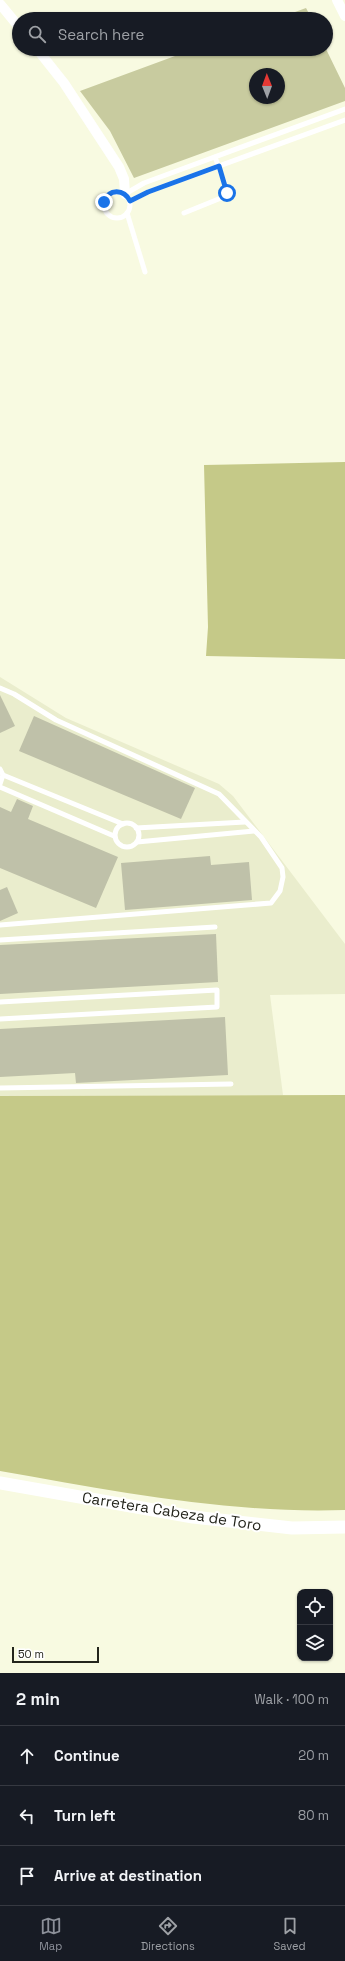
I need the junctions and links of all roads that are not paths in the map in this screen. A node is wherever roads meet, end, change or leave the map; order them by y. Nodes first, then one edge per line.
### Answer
1 (337, 0) edge
2 (0, 4) edge
3 (345, 16) edge
4 (12, 18) edge
5 (43, 56) edge
6 (345, 109) edge
7 (345, 120) edge
8 (216, 157) junction
9 (219, 166) junction
10 (127, 197) junction
11 (184, 213) dead end
12 (127, 214) junction
13 (145, 272) dead end
14 (0, 688) edge
15 (0, 769) edge
16 (3, 775) junction
17 (0, 786) edge
18 (245, 822) junction
19 (123, 824) junction
20 (136, 828) junction
21 (254, 831) junction
22 (114, 836) junction
23 (137, 842) junction
24 (0, 925) edge
25 (216, 927) dead end
26 (0, 940) edge
27 (0, 1002) edge
28 (0, 1019) edge
29 (231, 1084) dead end
30 (0, 1088) edge
31 (0, 1483) edge
32 (345, 1527) edge

1 - 3 street
2 - 4 street
5 - 10 street
6 - 8 lane
7 - 9 lane
8 - 9 lane
8 - 10 lane
9 - 10 lane
9 - 11 lane
10 - 12 lane
10 - 12 lane
12 - 13 lane
14 - 18 lane
15 - 16 lane
16 - 17 lane
16 - 19 lane
17 - 22 lane
18 - 20 lane
18 - 21 lane
19 - 20 lane
19 - 22 lane
20 - 23 lane
21 - 23 lane
21 - 24 lane
22 - 23 lane
25 - 26 lane
27 - 28 lane
29 - 30 lane
31 - 32 street, Carretera Cabeza de Toro

